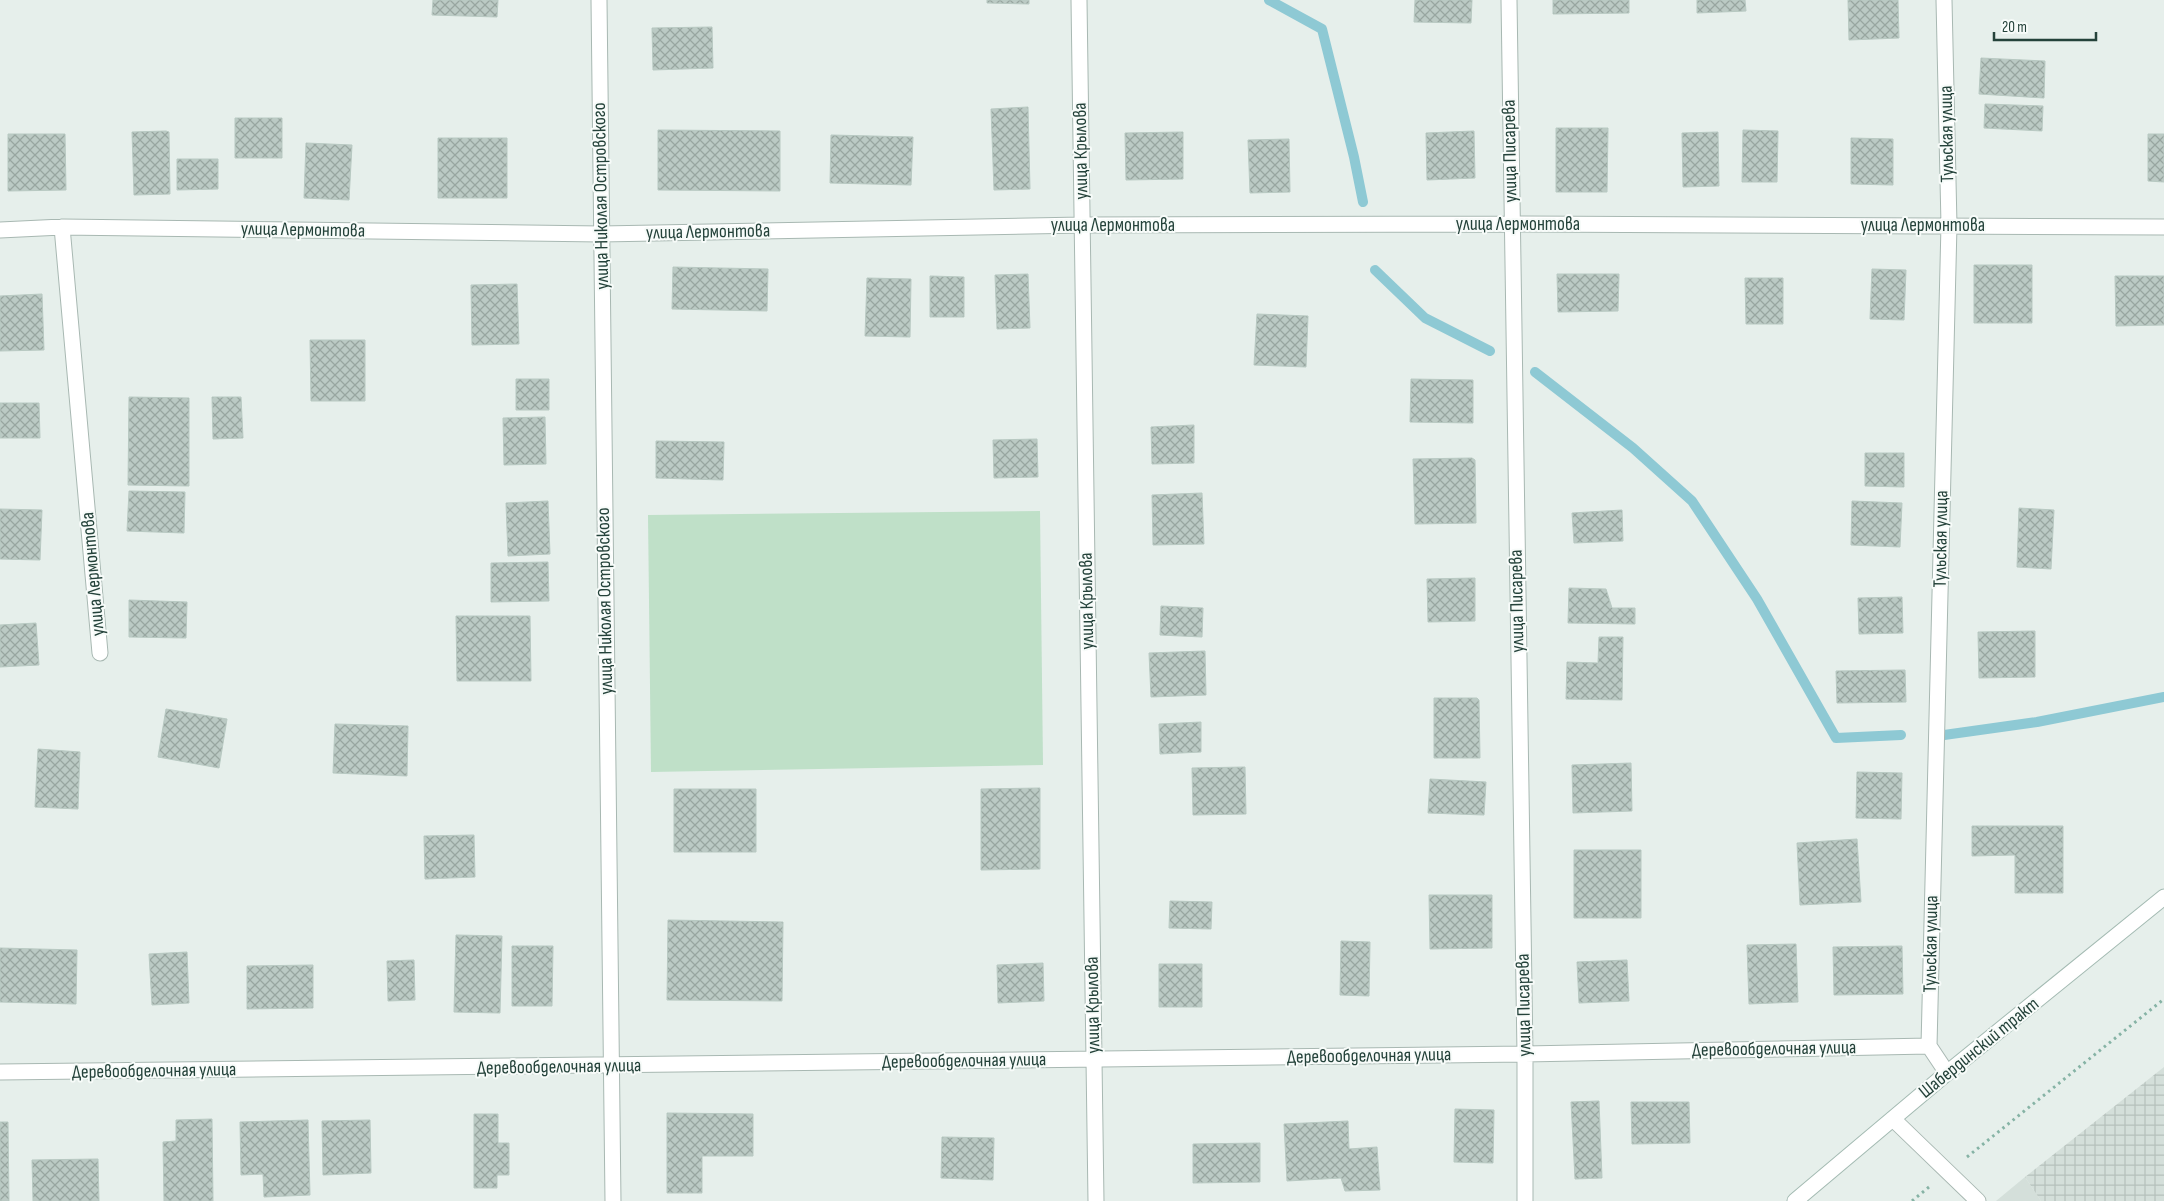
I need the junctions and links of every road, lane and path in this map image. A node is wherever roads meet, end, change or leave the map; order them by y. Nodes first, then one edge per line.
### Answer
1 (599, 0) edge
2 (1079, 0) edge
3 (1509, 0) edge
4 (1944, 0) edge
5 (1511, 224) junction
6 (1082, 225) junction
7 (1949, 225) junction
8 (62, 227) junction
9 (2164, 227) edge
10 (0, 230) edge
11 (601, 234) junction
12 (100, 653) dead end
13 (2164, 897) edge
14 (2164, 999) edge
15 (1929, 1046) junction
16 (1525, 1054) junction
17 (1094, 1059) junction
18 (610, 1067) junction
19 (0, 1072) edge
20 (1947, 1073) junction
21 (1893, 1119) junction
22 (1948, 1172) junction
23 (613, 1201) edge
24 (1096, 1201) edge
25 (1526, 1201) edge
26 (1795, 1201) edge
27 (1912, 1201) edge
28 (1978, 1201) edge

1 - 11 street, улица Николая Островского
2 - 6 street, улица Крылова
3 - 5 street, улица Писарева
4 - 7 street, Тульская улица
5 - 6 street, улица Лермонтова
5 - 7 street, улица Лермонтова
5 - 16 street, улица Писарева
6 - 11 street, улица Лермонтова
6 - 17 street, улица Крылова
7 - 9 street, улица Лермонтова
7 - 15 street, Тульская улица
8 - 10 street, улица Лермонтова
8 - 11 street, улица Лермонтова
8 - 12 street, улица Лермонтова
11 - 18 street, улица Николая Островского
13 - 20 street, Шабердинский тракт
14 - 22 path
15 - 16 street, Деревообделочная улица
15 - 20 street
16 - 17 street, Деревообделочная улица
16 - 25 street, улица Писарева
17 - 18 street, Деревообделочная улица
17 - 24 street, улица Крылова
18 - 19 street, Деревообделочная улица
18 - 23 street, улица Николая Островского
20 - 21 street, Шабердинский тракт
21 - 22 street
21 - 26 street, Шабердинский тракт
22 - 27 path
22 - 28 street

